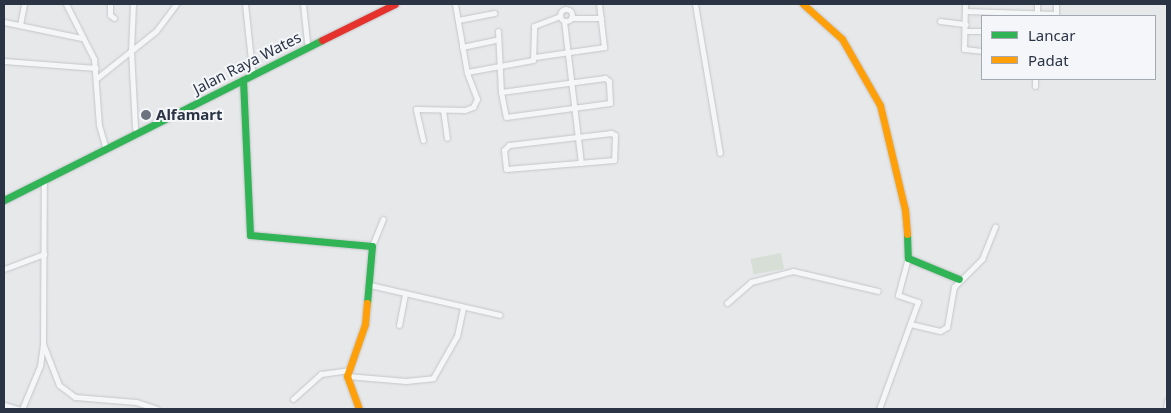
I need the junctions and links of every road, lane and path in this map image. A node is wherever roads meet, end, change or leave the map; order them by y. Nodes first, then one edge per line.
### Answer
1 (24, 4) edge
2 (66, 4) edge
3 (110, 4) edge
4 (133, 4) edge
5 (176, 4) edge
6 (245, 4) edge
7 (303, 4) edge
8 (383, 4) edge
9 (396, 4) edge
10 (456, 4) edge
11 (572, 4) edge
12 (599, 4) edge
13 (695, 4) edge
14 (803, 4) edge
15 (965, 4) edge
16 (1037, 4) edge
17 (1056, 4) edge
18 (565, 8) edge
19 (965, 11) junction
20 (494, 13) dead end
21 (1037, 15) edge
22 (1056, 15) edge
23 (560, 16) junction
24 (114, 18) dead end
25 (571, 18) junction
26 (601, 18) junction
27 (458, 20) junction
28 (564, 21) junction
29 (940, 21) dead end
30 (4, 22) edge
31 (966, 24) junction
32 (20, 25) junction
33 (498, 30) dead end
34 (965, 30) junction
35 (981, 31) edge
36 (81, 38) junction
37 (495, 40) dead end
38 (307, 42) junction
39 (462, 46) junction
40 (131, 51) junction
41 (981, 51) edge
42 (570, 52) junction
43 (535, 57) junction
44 (4, 62) edge
45 (498, 65) junction
46 (96, 68) junction
47 (252, 70) junction
48 (466, 72) junction
49 (97, 78) junction
50 (243, 80) junction
51 (1035, 80) edge
52 (574, 82) junction
53 (1035, 86) dead end
54 (501, 92) junction
55 (443, 110) junction
56 (576, 110) junction
57 (136, 128) junction
58 (578, 137) junction
59 (447, 138) dead end
60 (423, 140) dead end
61 (105, 147) junction
62 (720, 153) dead end
63 (581, 163) junction
64 (44, 180) junction
65 (4, 194) edge
66 (4, 200) edge
67 (382, 219) dead end
68 (996, 227) dead end
69 (372, 246) junction
70 (44, 254) junction
71 (908, 258) junction
72 (4, 269) edge
73 (959, 279) junction
74 (370, 285) junction
75 (878, 290) dead end
76 (406, 295) junction
77 (727, 303) dead end
78 (463, 308) junction
79 (500, 316) dead end
80 (910, 324) junction
81 (399, 325) dead end
82 (43, 344) junction
83 (348, 373) junction
84 (293, 399) dead end
85 (1167, 401) edge
86 (4, 405) edge
87 (20, 409) edge
88 (157, 409) edge
89 (359, 409) edge
90 (879, 409) edge
91 (1166, 409) edge

1 - 32 street
2 - 36 street
3 - 24 street
4 - 40 street
5 - 40 street
6 - 47 street
7 - 38 street
8 - 38 main road, Jalan Raya Wates
9 - 50 main road, Jalan Raya Wates
10 - 27 street
11 - 18 street
12 - 26 street
13 - 62 street
14 - 71 main road
15 - 19 street
16 - 21 street
17 - 22 street
18 - 23 street
18 - 25 street
19 - 21 street
19 - 31 street
20 - 27 street
21 - 22 street
23 - 28 street
23 - 43 street
25 - 26 street
25 - 28 street
26 - 42 street
27 - 39 street
28 - 42 street
29 - 31 street
30 - 32 street
31 - 34 street
32 - 36 street
33 - 45 street
34 - 35 street
34 - 41 street
36 - 46 street
37 - 39 street
38 - 47 main road, Jalan Raya Wates
39 - 48 street
40 - 49 street
40 - 57 street
42 - 43 street
42 - 52 street
43 - 45 street
44 - 46 street
45 - 48 street
45 - 54 street
46 - 49 street
47 - 57 main road, Jalan Raya Wates
48 - 55 street
49 - 61 street
50 - 61 main road, Jalan Raya Wates
50 - 69 main road
51 - 53 street
52 - 54 street
52 - 56 street
52 - 56 street
54 - 56 street
55 - 59 street
55 - 60 street
56 - 58 street
57 - 61 main road, Jalan Raya Wates
58 - 63 street
58 - 63 street
58 - 63 street
61 - 64 main road, Jalan Raya Wates
61 - 65 main road, Jalan Raya Wates
64 - 66 main road, Jalan Raya Wates
64 - 70 street
67 - 69 street
68 - 73 street
69 - 74 main road
70 - 72 street
70 - 82 street
71 - 73 main road
71 - 80 street
73 - 80 street
74 - 76 street
74 - 83 main road
75 - 77 street
76 - 78 street
76 - 81 street
78 - 79 street
78 - 83 street
80 - 90 street
82 - 87 street
82 - 88 street
83 - 84 street
83 - 89 main road
85 - 91 street
86 - 87 street

